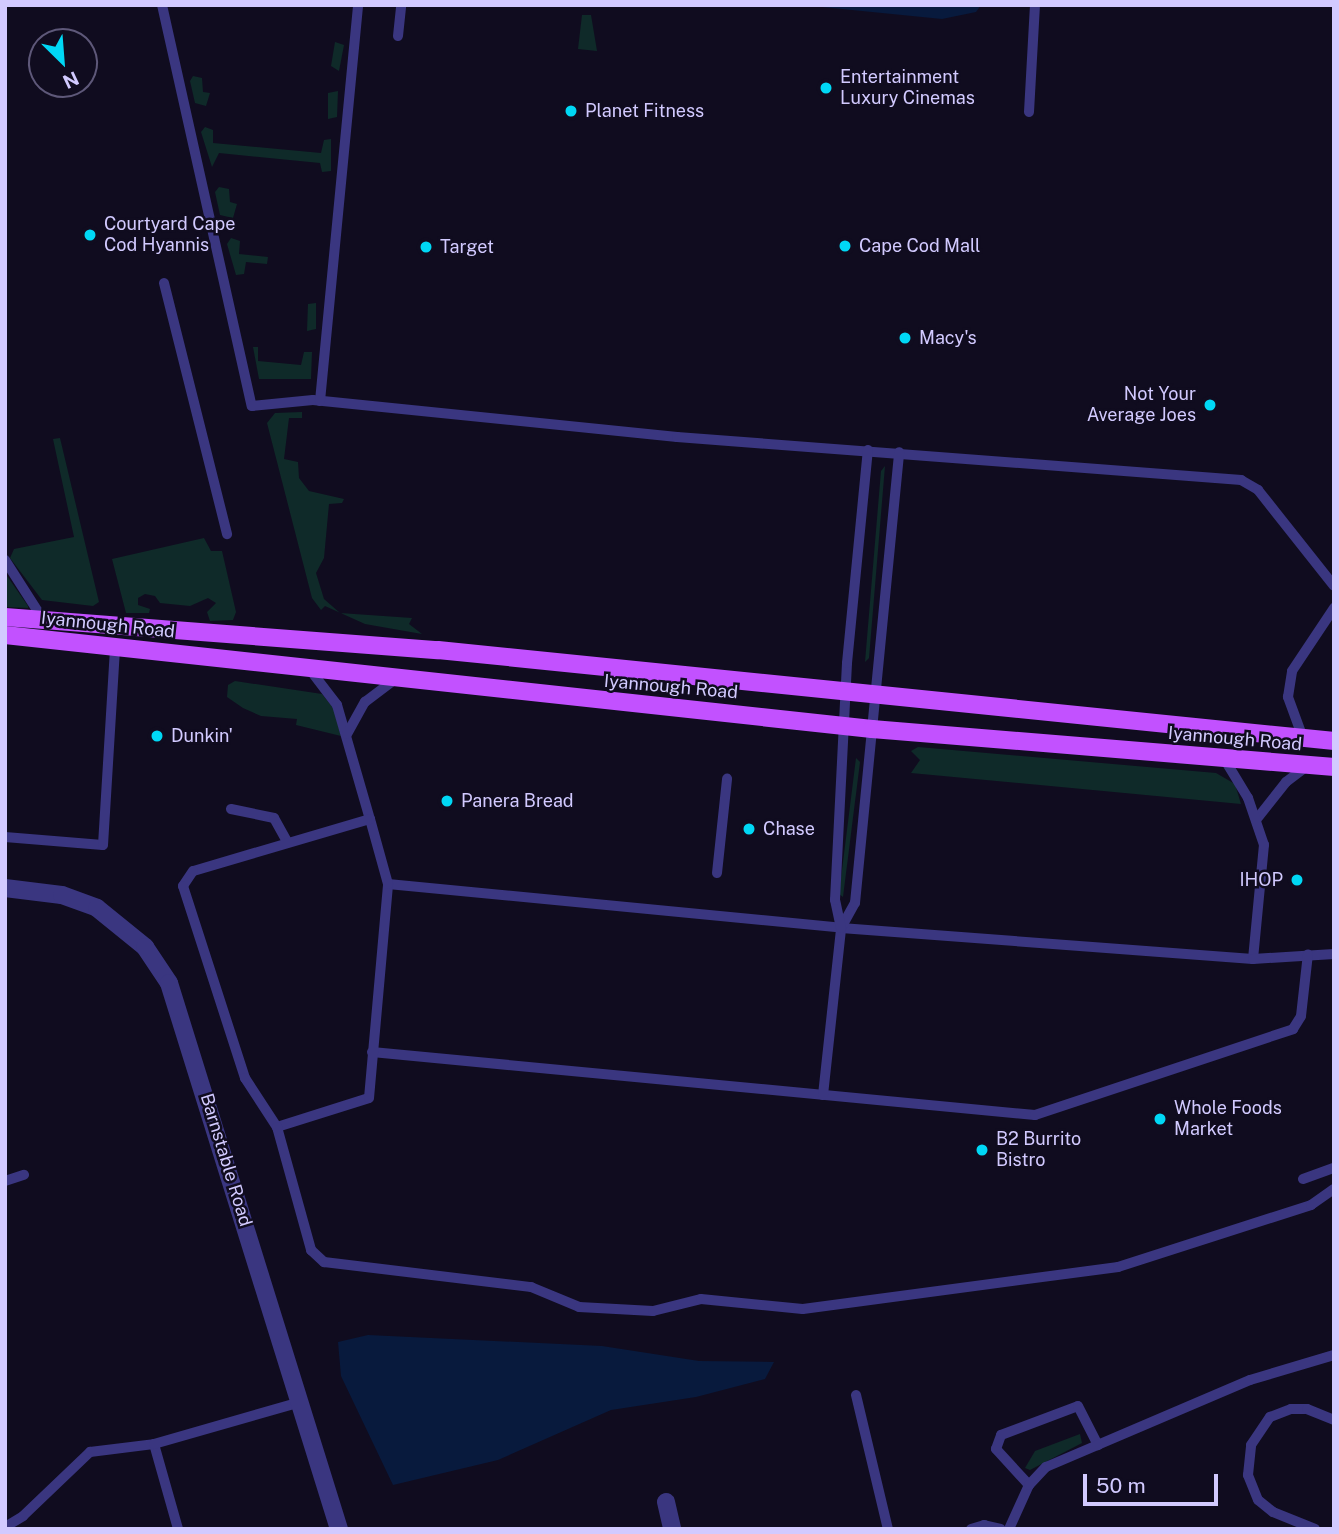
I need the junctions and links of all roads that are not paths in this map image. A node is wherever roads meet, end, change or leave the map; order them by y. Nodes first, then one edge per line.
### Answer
1 (162, 5) edge
2 (358, 5) edge
3 (401, 5) edge
4 (1035, 5) edge
5 (398, 36) dead end
6 (1029, 113) dead end
7 (164, 283) dead end
8 (320, 401) junction
9 (868, 450) junction
10 (899, 452) junction
11 (228, 534) dead end
12 (5, 560) edge
13 (1334, 586) edge
14 (1334, 608) edge
15 (5, 617) edge
16 (44, 621) junction
17 (5, 635) edge
18 (115, 646) junction
19 (311, 670) junction
20 (394, 680) junction
21 (847, 689) junction
22 (876, 692) junction
23 (844, 726) junction
24 (872, 729) junction
25 (347, 734) junction
26 (1303, 738) junction
27 (1334, 741) edge
28 (1225, 760) junction
29 (1307, 766) junction
30 (1334, 767) edge
31 (727, 779) dead end
32 (231, 809) dead end
33 (370, 819) junction
34 (1256, 820) junction
35 (5, 837) edge
36 (287, 841) junction
37 (717, 873) dead end
38 (388, 884) junction
39 (5, 888) edge
40 (841, 928) junction
41 (1308, 954) junction
42 (1334, 954) edge
43 (1253, 959) junction
44 (372, 1052) junction
45 (823, 1095) junction
46 (277, 1127) junction
47 (1334, 1168) edge
48 (24, 1175) dead end
49 (1303, 1179) dead end
50 (5, 1181) edge
51 (1334, 1189) edge
52 (1334, 1355) edge
53 (856, 1395) dead end
54 (300, 1402) junction
55 (1334, 1420) edge
56 (154, 1444) junction
57 (1098, 1445) junction
58 (1029, 1485) junction
59 (666, 1502) dead end
60 (5, 1527) edge
61 (178, 1529) edge
62 (339, 1529) edge
63 (671, 1529) edge
64 (888, 1529) edge
65 (971, 1529) edge
66 (1001, 1529) edge
67 (1009, 1529) edge
68 (1315, 1529) edge

1 - 8 lane
2 - 8 lane
3 - 5 lane
4 - 6 lane
7 - 11 lane
8 - 9 lane
9 - 10 lane
9 - 21 lane
10 - 13 lane
10 - 22 lane
12 - 16 lane
14 - 26 lane
15 - 16 main road, Iyannough Road
16 - 21 main road, Iyannough Road
17 - 18 main road, Iyannough Road
18 - 19 main road, Iyannough Road
18 - 35 lane
19 - 20 main road, Iyannough Road
19 - 25 lane
20 - 23 main road, Iyannough Road
20 - 25 lane
21 - 22 main road, Iyannough Road
21 - 23 lane
22 - 24 lane
22 - 26 main road, Iyannough Road
23 - 24 main road, Iyannough Road
23 - 40 lane
24 - 28 main road, Iyannough Road
24 - 40 lane
25 - 33 lane
26 - 27 main road, Iyannough Road
28 - 29 main road, Iyannough Road
28 - 34 lane
29 - 30 main road, Iyannough Road
29 - 34 lane
31 - 37 lane
32 - 36 lane
33 - 36 lane
33 - 38 lane
34 - 43 lane
36 - 46 lane
38 - 40 lane
38 - 44 lane
39 - 54 street, Barnstable Road
40 - 43 lane
40 - 45 lane
41 - 42 lane
41 - 43 lane
41 - 45 lane
44 - 45 lane
44 - 46 lane
46 - 51 lane
47 - 49 lane
48 - 50 lane
52 - 57 lane
53 - 64 lane
54 - 56 lane
54 - 62 street, Barnstable Road
55 - 68 lane
56 - 60 lane
56 - 61 lane
57 - 58 lane
57 - 58 lane
58 - 67 lane
59 - 63 street
65 - 66 lane

